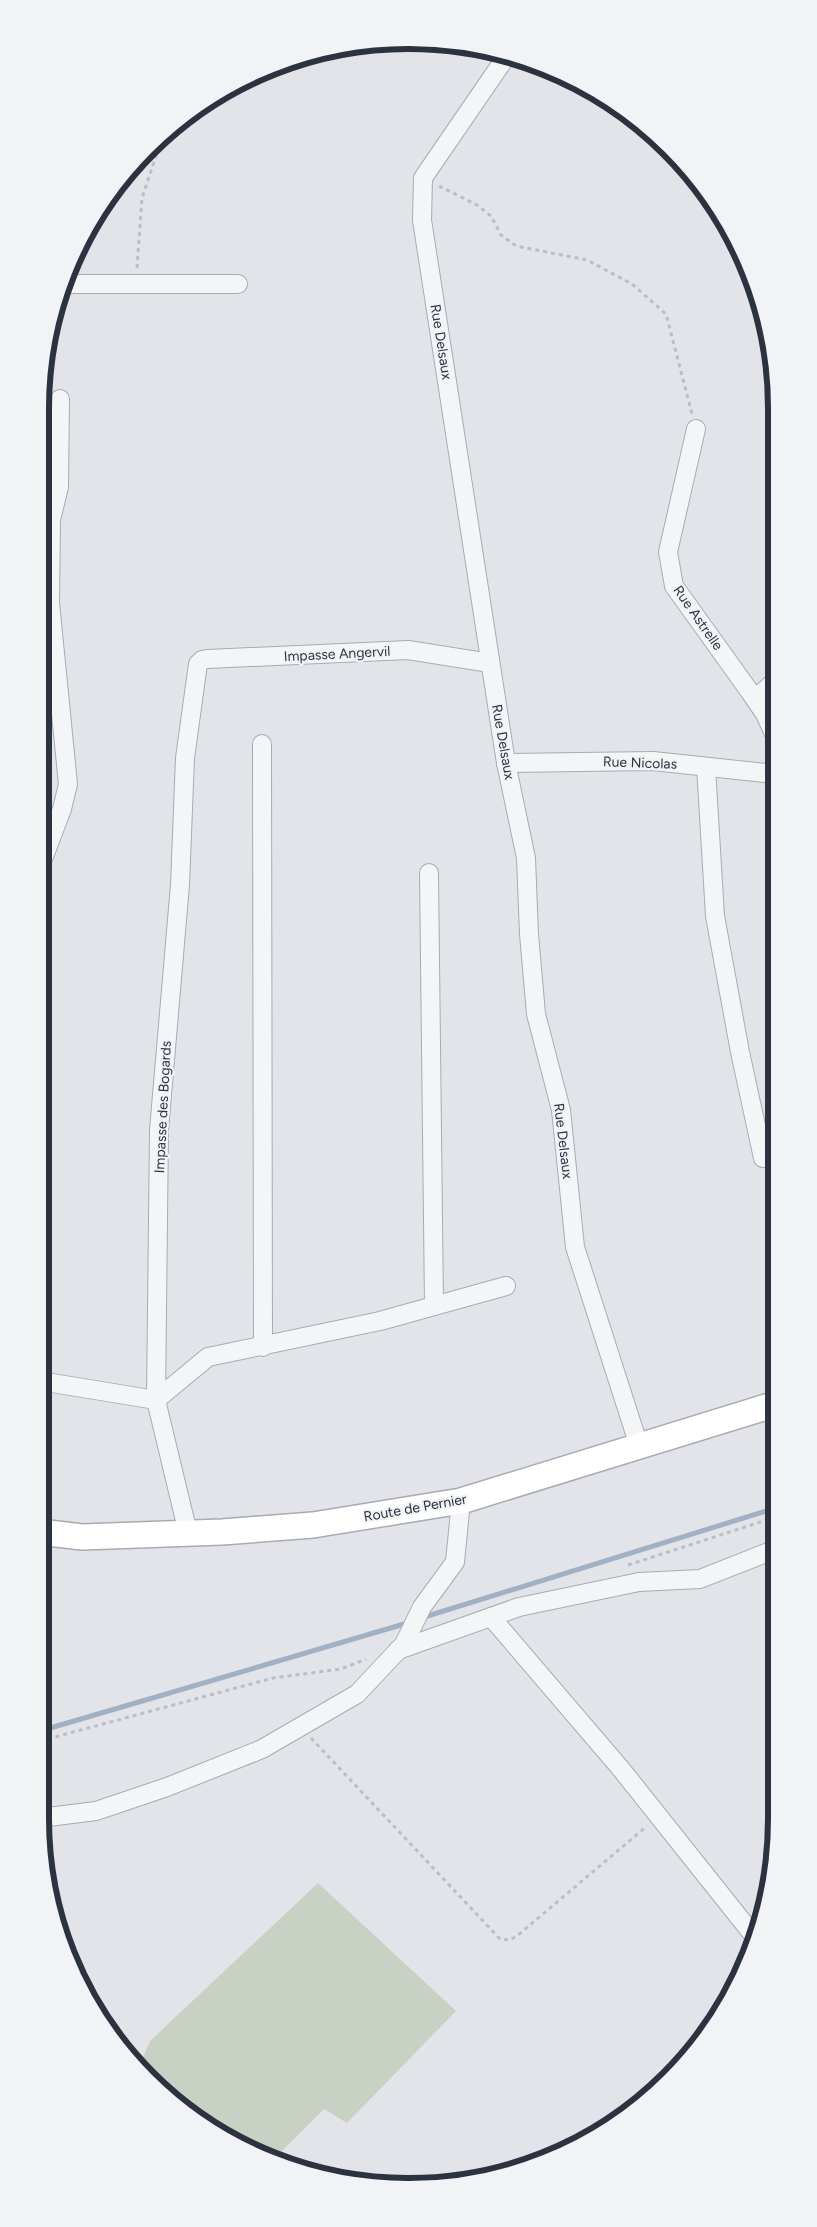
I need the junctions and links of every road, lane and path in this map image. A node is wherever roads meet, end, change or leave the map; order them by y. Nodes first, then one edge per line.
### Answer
1 (503, 61) edge
2 (158, 150) edge
3 (423, 178) junction
4 (71, 284) edge
5 (137, 284) junction
6 (238, 284) dead end
7 (60, 399) dead end
8 (696, 429) joint
9 (490, 663) junction
10 (196, 678) joint
11 (768, 687) edge
12 (755, 699) junction
13 (768, 723) edge
14 (262, 744) dead end
15 (506, 763) junction
16 (706, 767) junction
17 (768, 773) edge
18 (49, 843) edge
19 (429, 873) dead end
20 (763, 1158) dead end
21 (506, 1286) dead end
22 (434, 1306) junction
23 (263, 1347) junction
24 (49, 1382) edge
25 (156, 1400) junction
26 (768, 1406) edge
27 (639, 1446) junction
28 (461, 1501) junction
29 (49, 1533) edge
30 (188, 1533) junction
31 (768, 1552) edge
32 (491, 1617) junction
33 (401, 1647) junction
34 (368, 1658) dead end
35 (300, 1727) junction
36 (49, 1739) edge
37 (658, 1816) junction
38 (49, 1817) edge
39 (750, 1931) edge

1 - 3 street
2 - 5 path
3 - 8 path
3 - 9 street, Rue Delsaux
4 - 5 street
5 - 6 street
7 - 18 street
8 - 12 street, Rue Astrelle
9 - 10 street, Impasse Angervil
9 - 15 street, Rue Delsaux
10 - 25 street, Impasse des Bogards
11 - 12 street
12 - 13 street, Rue Astrelle
14 - 23 street
15 - 16 street, Rue Nicolas
15 - 27 street, Rue Delsaux
16 - 17 street, Rue Nicolas
16 - 20 street
19 - 22 street
21 - 22 street
22 - 23 street
23 - 25 street
24 - 25 street
25 - 30 street, Impasse des Bogards
26 - 27 street, Route de Pernier
27 - 28 street, Route de Pernier
28 - 30 street, Route de Pernier
28 - 33 street
29 - 30 street, Route de Pernier
31 - 32 street
32 - 33 street
32 - 37 street
33 - 35 street
34 - 36 path
35 - 37 path
35 - 38 street
37 - 39 street

